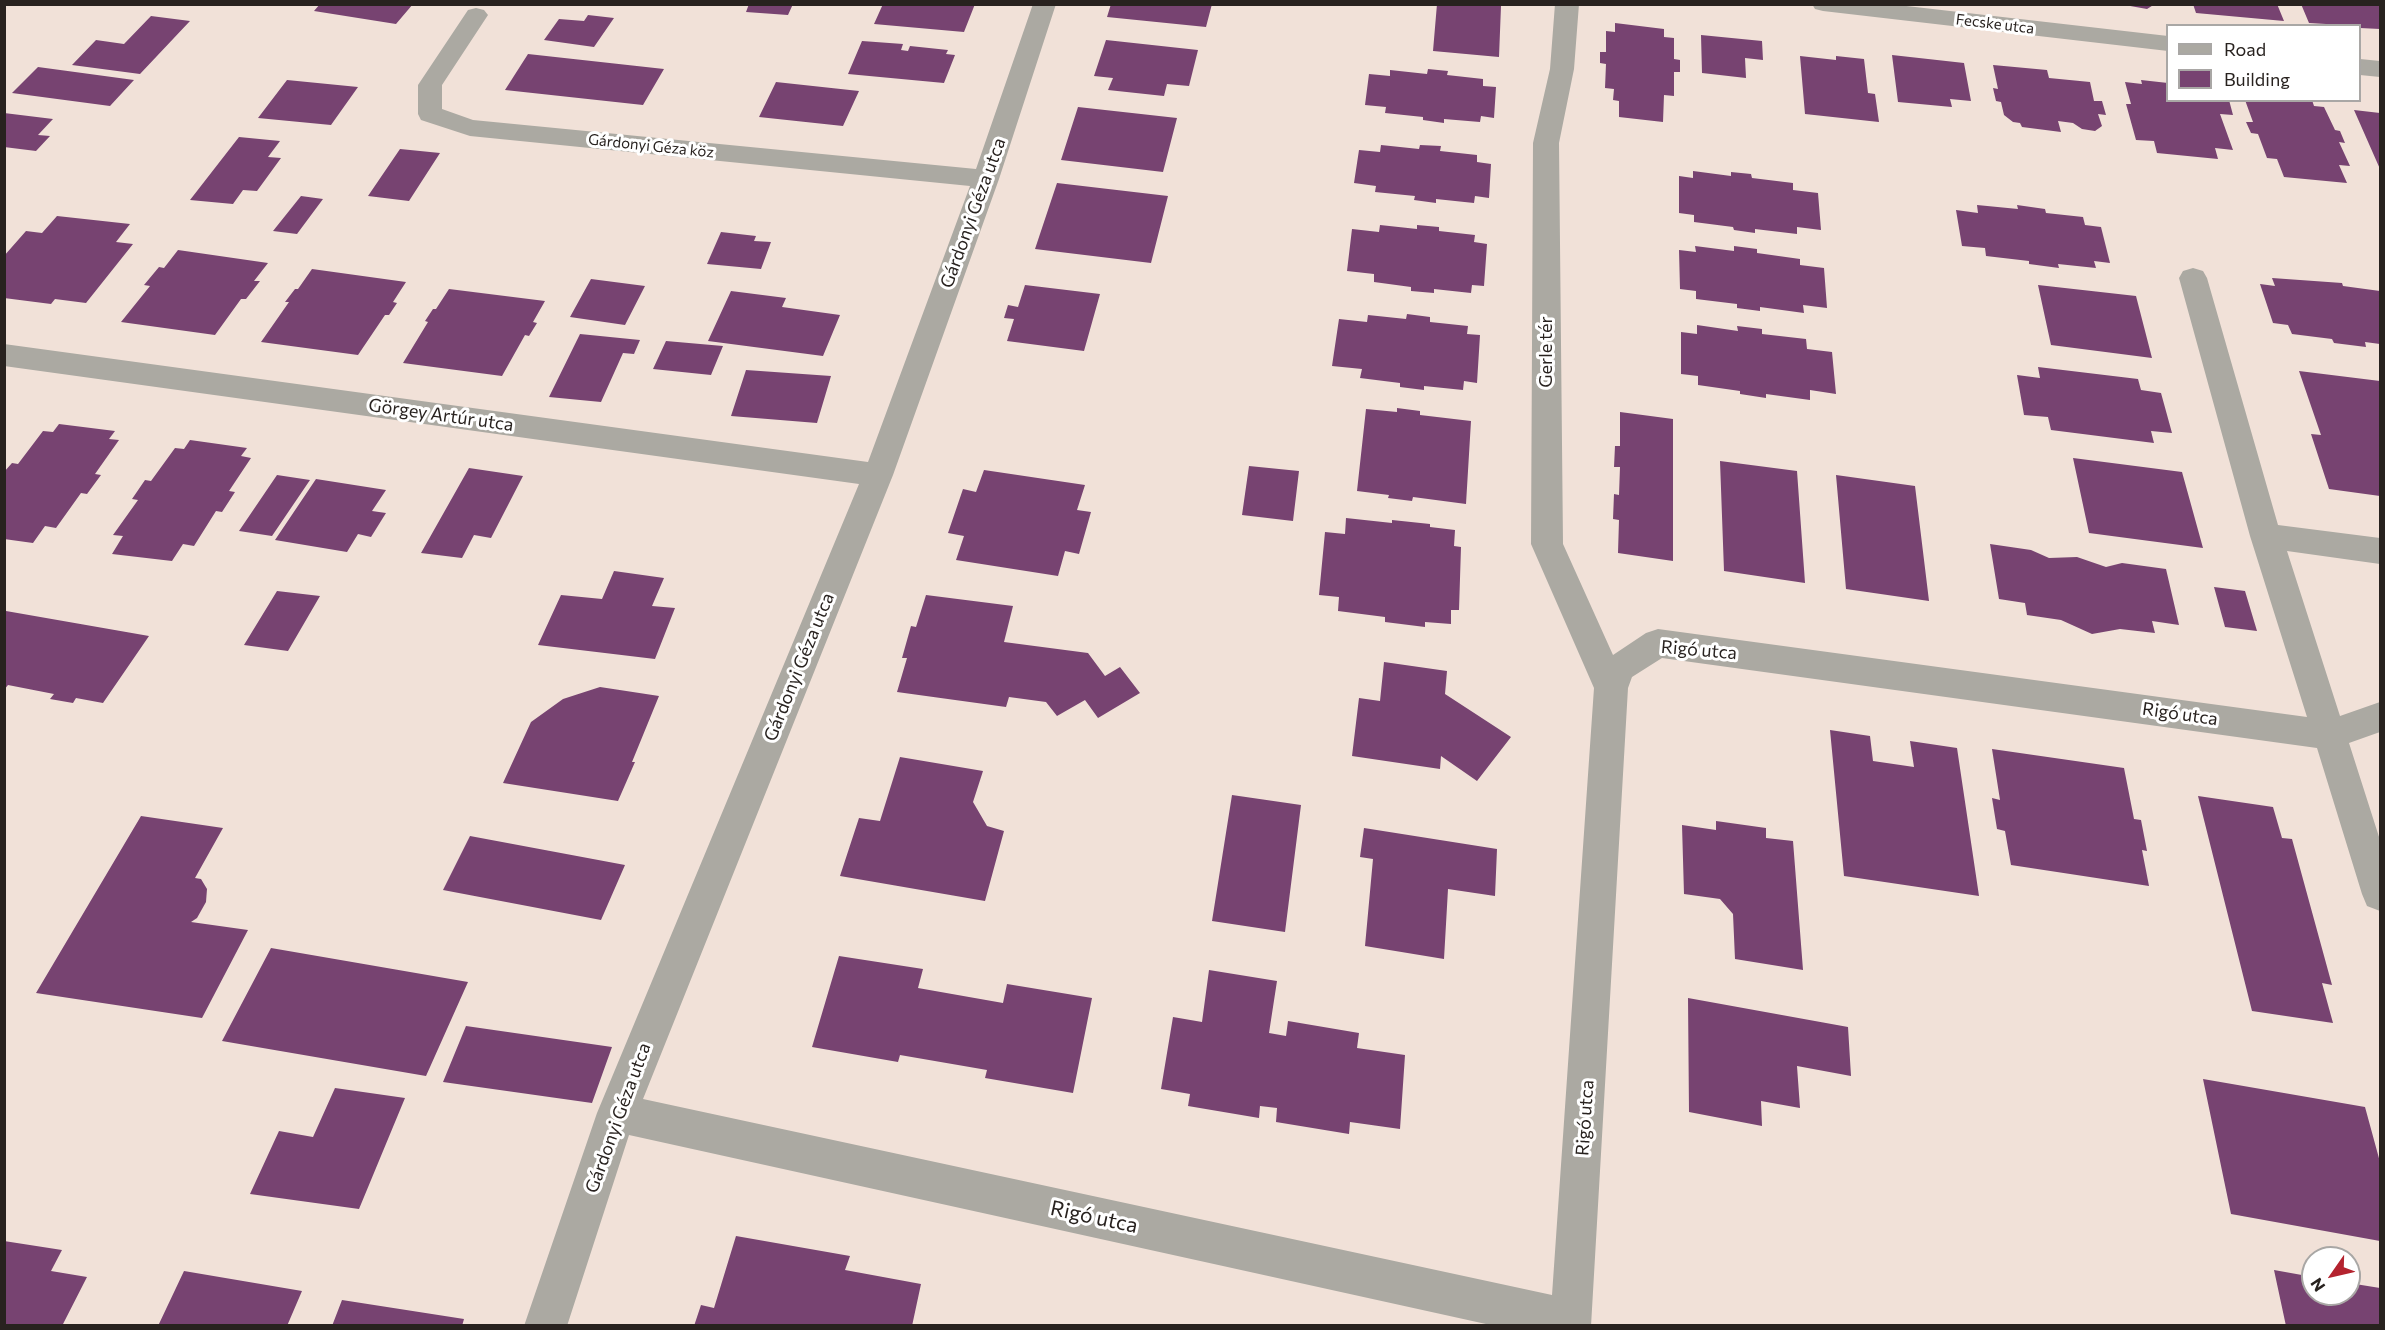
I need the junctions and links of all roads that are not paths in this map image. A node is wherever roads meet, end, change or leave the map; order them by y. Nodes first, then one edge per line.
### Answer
1 (1045, 4) edge
2 (1567, 4) edge
3 (1823, 4) edge
4 (476, 15) dead end
5 (2166, 44) edge
6 (2361, 67) edge
7 (2380, 69) edge
8 (987, 179) junction
9 (2193, 278) dead end
10 (4, 355) edge
11 (878, 476) junction
12 (2266, 536) junction
13 (2380, 551) edge
14 (1611, 688) junction
15 (2380, 717) edge
16 (2329, 735) junction
17 (2380, 894) edge
18 (617, 1113) junction
19 (1572, 1324) edge
20 (545, 1326) edge

1 - 8 street, Gárdonyi Géza utca
2 - 14 street, Gerle tér
3 - 5 street, Fecske utca
4 - 8 street, Gárdonyi Géza köz
6 - 7 street
8 - 11 street, Gárdonyi Géza utca
9 - 12 street
10 - 11 street, Görgey Artúr utca
11 - 18 street, Gárdonyi Géza utca
12 - 13 street
12 - 16 street
14 - 16 street, Rigó utca
14 - 19 street, Rigó utca
15 - 16 street, Rigó utca
16 - 17 street
18 - 19 street, Rigó utca
18 - 20 street, Gárdonyi Géza utca

